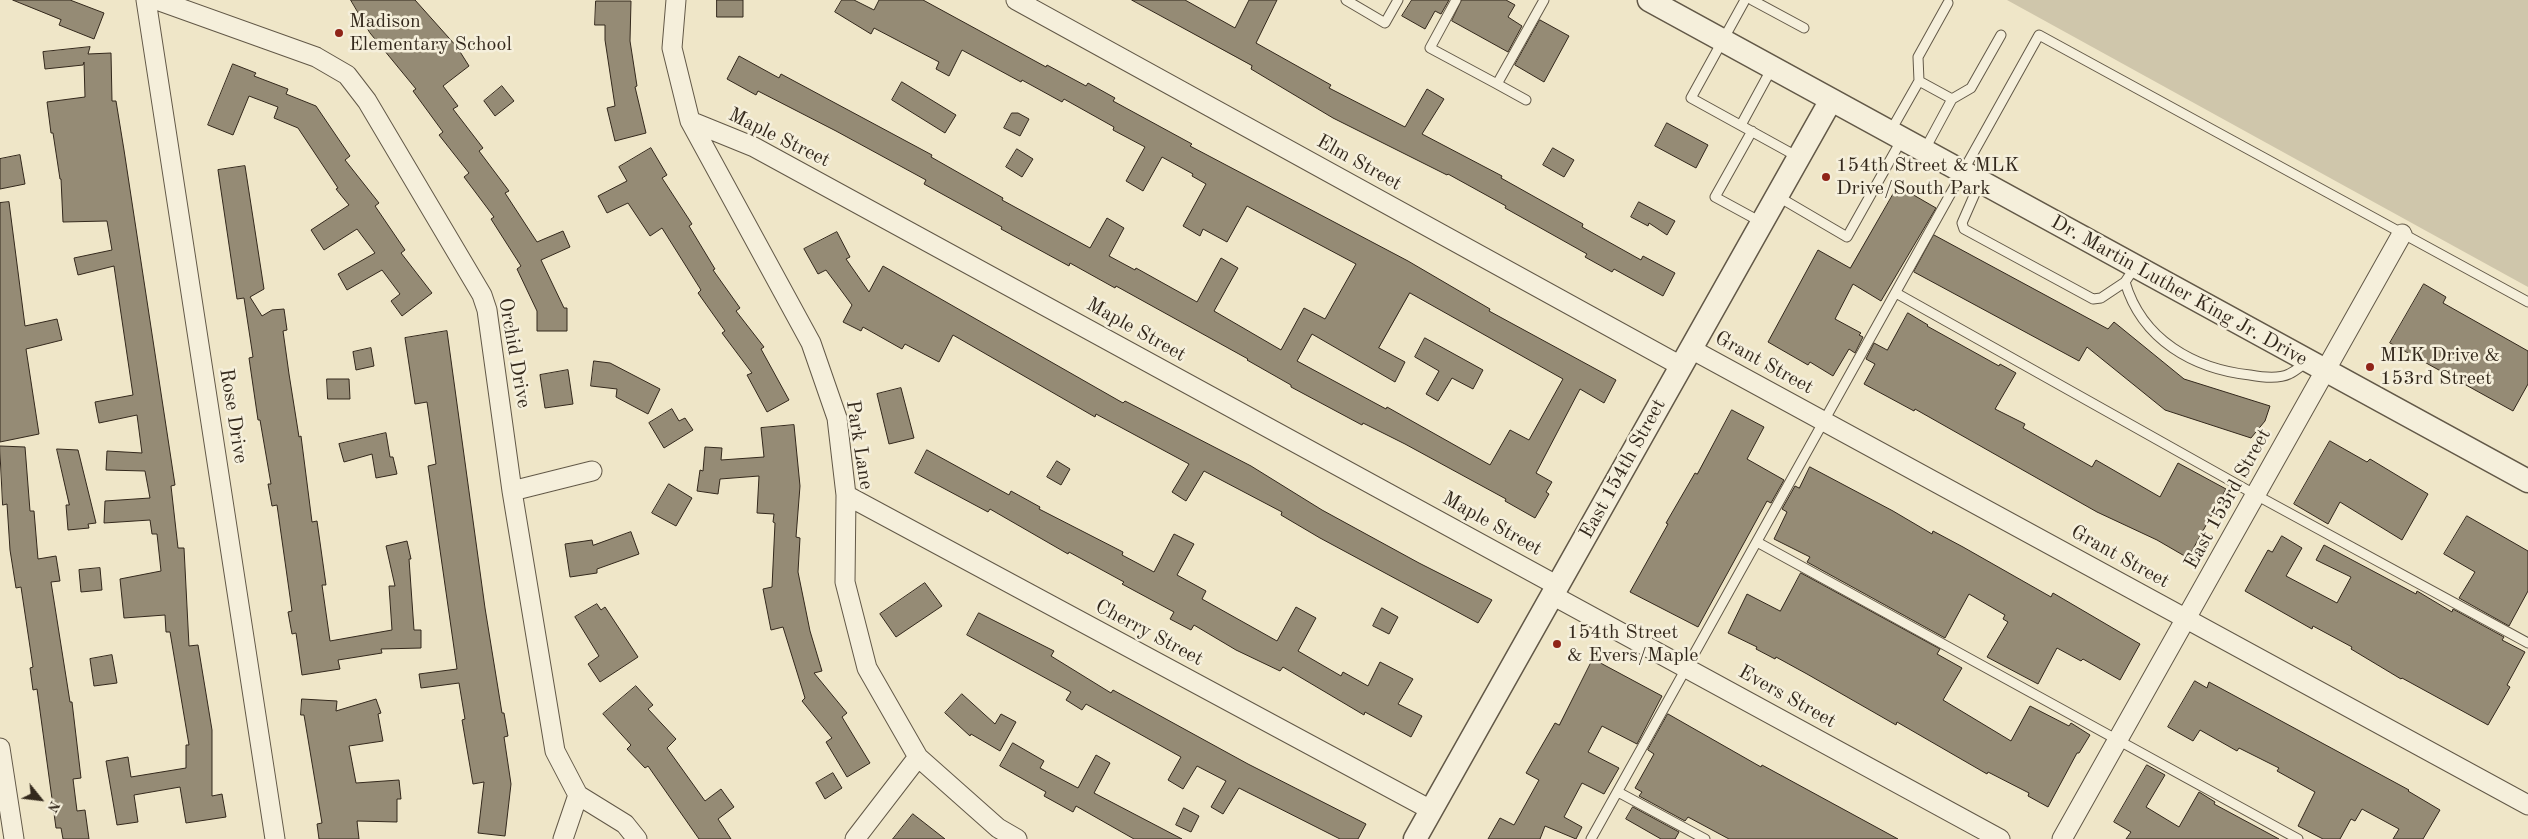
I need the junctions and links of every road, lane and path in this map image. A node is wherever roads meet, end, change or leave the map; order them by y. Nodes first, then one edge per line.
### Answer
1 (146, 0) edge
2 (156, 0) edge
3 (676, 0) edge
4 (1016, 0) edge
5 (1346, 0) edge
6 (1398, 0) edge
7 (1456, 0) edge
8 (1544, 0) edge
9 (1649, 0) edge
10 (1745, 0) edge
11 (1752, 0) edge
12 (1948, 3) dead end
13 (1804, 28) dead end
14 (2001, 35) dead end
15 (1722, 40) junction
16 (1772, 68) junction
17 (1919, 81) junction
18 (1497, 84) junction
19 (1526, 100) dead end
20 (1831, 100) junction
21 (1952, 100) junction
22 (690, 121) junction
23 (1741, 125) junction
24 (1752, 131) junction
25 (1896, 136) junction
26 (1924, 151) junction
27 (1798, 157) junction
28 (1972, 177) junction
29 (1777, 196) junction
30 (1762, 223) junction
31 (2402, 234) junction
32 (2130, 274) junction
33 (1896, 293) junction
34 (2528, 302) edge
35 (1686, 357) junction
36 (2317, 366) junction
37 (1824, 422) junction
38 (592, 471) dead end
39 (2528, 481) edge
40 (512, 492) junction
41 (846, 495) junction
42 (2256, 495) junction
43 (1757, 542) junction
44 (1555, 591) junction
45 (2186, 619) junction
46 (2528, 643) edge
47 (1687, 668) junction
48 (2117, 740) junction
49 (0, 748) edge
50 (918, 757) junction
51 (1618, 792) junction
52 (578, 796) junction
53 (2528, 805) edge
54 (1432, 810) junction
55 (14, 839) edge
56 (275, 839) edge
57 (563, 839) edge
58 (637, 839) edge
59 (855, 839) edge
60 (1018, 839) edge
61 (1415, 839) edge
62 (1592, 839) edge
63 (1705, 839) edge
64 (2000, 839) edge
65 (2062, 839) edge
66 (2298, 839) edge

1 - 56 street, Rose Drive
2 - 40 street, Orchid Drive
3 - 22 street, Park Lane
4 - 35 street, Elm Street
5 - 6 lane
7 - 18 lane
8 - 18 lane
9 - 15 street, Dr. Martin Luther King Jr. Drive
10 - 15 lane
11 - 13 lane
12 - 17 lane
14 - 21 lane
15 - 16 street, Dr. Martin Luther King Jr. Drive
15 - 23 lane
16 - 20 street, Dr. Martin Luther King Jr. Drive
16 - 23 lane
17 - 21 lane
17 - 25 lane
18 - 19 lane
20 - 25 street, Dr. Martin Luther King Jr. Drive
20 - 27 street, East 154th Street
21 - 26 lane
22 - 41 street, Park Lane
22 - 44 street, Maple Street
23 - 24 lane
24 - 27 lane
24 - 30 lane
25 - 26 street, Dr. Martin Luther King Jr. Drive
25 - 29 lane
26 - 28 street, Dr. Martin Luther King Jr. Drive
27 - 29 street, East 154th Street
28 - 31 lane
28 - 32 street, Dr. Martin Luther King Jr. Drive
28 - 32 lane
28 - 33 lane
29 - 30 street, East 154th Street
30 - 35 street, East 154th Street
31 - 34 lane
31 - 36 street, East 153rd Street
32 - 36 street, Dr. Martin Luther King Jr. Drive
32 - 36 lane
33 - 37 lane
33 - 42 lane
35 - 37 street, Grant Street
35 - 44 street, East 154th Street
36 - 39 street, Dr. Martin Luther King Jr. Drive
36 - 42 street, East 153rd Street
37 - 43 lane
37 - 45 street, Grant Street
38 - 40 street
40 - 52 street, Orchid Drive
41 - 50 street, Park Lane
41 - 54 street, Cherry Street
42 - 45 street, East 153rd Street
42 - 46 lane
43 - 47 lane
43 - 48 lane
44 - 47 street, Evers Street
44 - 54 street, East 154th Street
45 - 48 street, East 153rd Street
45 - 53 street, Grant Street
47 - 51 lane
47 - 64 street, Evers Street
48 - 65 street, East 153rd Street
48 - 66 lane
49 - 55 street
50 - 59 street
50 - 60 street, Park Lane
51 - 62 lane
51 - 63 lane
52 - 57 street
52 - 58 street
54 - 61 street, East 154th Street

